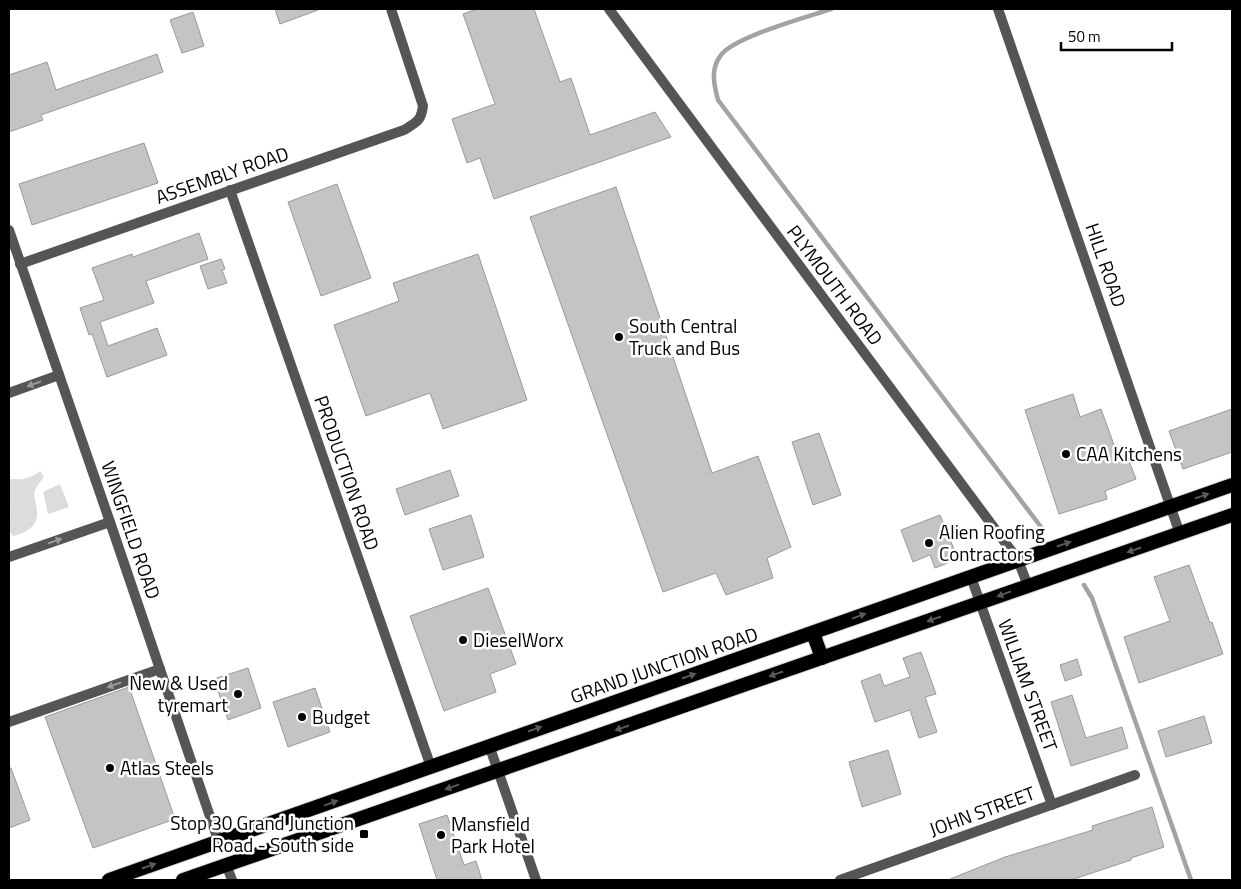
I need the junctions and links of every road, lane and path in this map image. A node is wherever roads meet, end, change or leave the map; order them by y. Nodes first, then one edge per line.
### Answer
1 (390, 9) edge
2 (609, 9) edge
3 (998, 9) edge
4 (230, 190) junction
5 (9, 230) edge
6 (20, 264) junction
7 (59, 375) junction
8 (9, 393) edge
9 (1232, 485) edge
10 (1171, 507) junction
11 (1232, 515) edge
12 (110, 522) junction
13 (1180, 534) junction
14 (9, 558) edge
15 (1018, 560) junction
16 (971, 577) junction
17 (1028, 586) junction
18 (980, 603) junction
19 (813, 633) junction
20 (822, 658) junction
21 (160, 669) junction
22 (9, 722) edge
23 (489, 745) junction
24 (431, 767) junction
25 (498, 772) junction
26 (1135, 775) dead end
27 (1052, 805) junction
28 (219, 843) junction
29 (226, 864) junction
30 (109, 880) edge
31 (183, 880) edge
32 (232, 880) edge
33 (536, 880) edge
34 (840, 880) edge

1 - 4 street, ASSEMBLY ROAD
2 - 15 street, PLYMOUTH ROAD
3 - 10 street, HILL ROAD
4 - 6 street, ASSEMBLY ROAD
4 - 24 street, PRODUCTION ROAD
5 - 6 street, WINGFIELD ROAD
6 - 7 street, WINGFIELD ROAD
7 -> 8 street
7 - 12 street, WINGFIELD ROAD
10 -> 9 highway, GRAND JUNCTION ROAD
10 - 13 street, HILL ROAD
15 -> 10 highway, GRAND JUNCTION ROAD
11 - 13 highway
14 -> 12 street
12 - 21 street, WINGFIELD ROAD
13 -> 17 highway
15 - 16 highway, GRAND JUNCTION ROAD
15 - 17 street, PLYMOUTH ROAD
16 - 18 street, WILLIAM STREET
19 -> 16 highway, GRAND JUNCTION ROAD
17 -> 18 highway
18 -> 20 highway
18 - 27 street, WILLIAM STREET
19 - 20 highway
23 -> 19 highway, GRAND JUNCTION ROAD
20 -> 25 highway
21 -> 22 street
21 - 28 street, WINGFIELD ROAD
23 - 24 highway, GRAND JUNCTION ROAD
23 - 25 street
28 -> 24 highway, GRAND JUNCTION ROAD
25 -> 29 highway
25 - 33 street
26 - 27 street, JOHN STREET
27 - 34 street, JOHN STREET
28 - 29 highway
30 -> 28 highway, GRAND JUNCTION ROAD
29 - 31 highway
29 - 32 street

